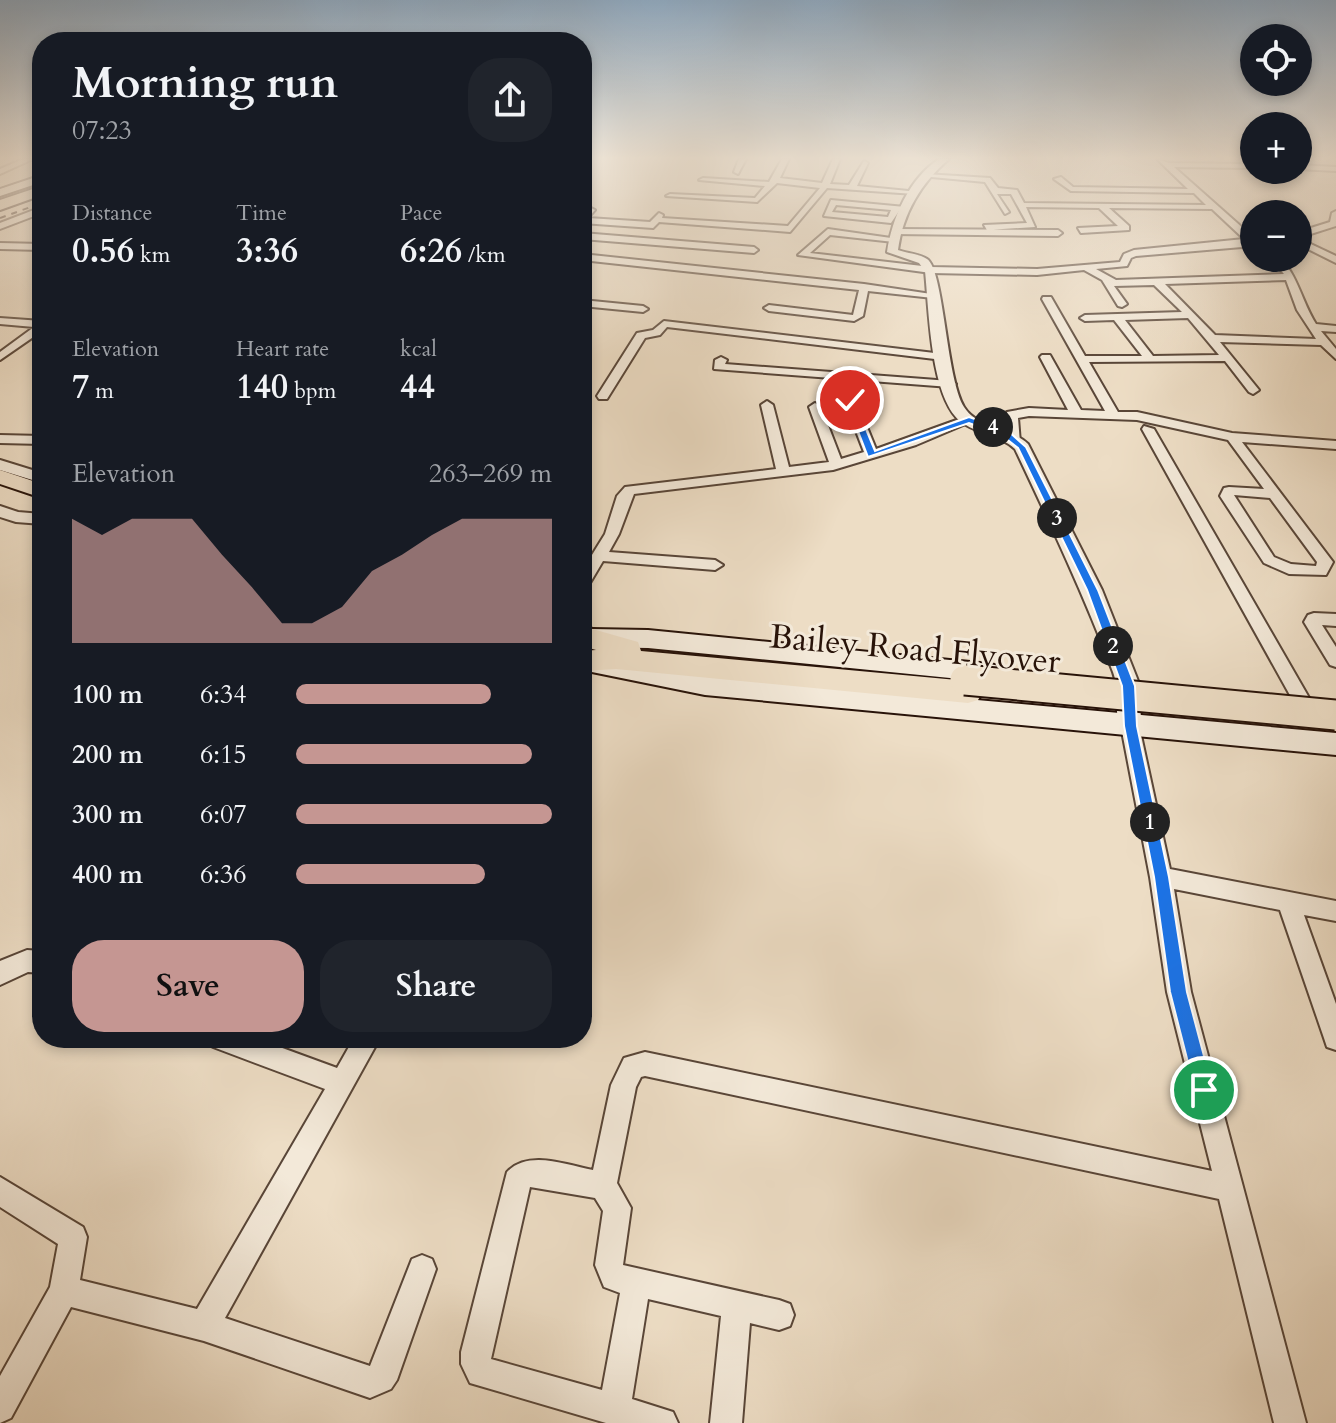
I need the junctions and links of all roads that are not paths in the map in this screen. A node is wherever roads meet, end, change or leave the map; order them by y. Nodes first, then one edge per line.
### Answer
1 (637, 225) edge
2 (867, 225) edge
3 (897, 225) edge
4 (1032, 225) edge
5 (1123, 225) edge
6 (1329, 225) edge
7 (987, 227) dead end
8 (1321, 229) junction
9 (1081, 230) dead end
10 (1312, 231) edge
11 (1058, 233) dead end
12 (896, 234) junction
13 (1336, 235) edge
14 (592, 237) edge
15 (627, 239) junction
16 (1240, 242) edge
17 (0, 246) edge
18 (32, 247) edge
19 (1312, 248) edge
20 (754, 250) dead end
21 (592, 258) edge
22 (1336, 260) edge
23 (1088, 269) junction
24 (931, 270) junction
25 (1280, 272) edge
26 (1282, 278) junction
27 (1106, 281) junction
28 (1156, 281) junction
29 (864, 287) junction
30 (933, 295) junction
31 (1047, 299) dead end
32 (592, 304) edge
33 (1122, 304) dead end
34 (769, 308) dead end
35 (643, 309) dead end
36 (1192, 315) junction
37 (1117, 317) junction
38 (1085, 318) dead end
39 (0, 321) edge
40 (32, 324) edge
41 (1313, 327) junction
42 (1336, 329) edge
43 (32, 333) edge
44 (1212, 338) junction
45 (1323, 342) junction
46 (1336, 356) edge
47 (0, 357) edge
48 (943, 357) junction
49 (1046, 357) dead end
50 (1228, 358) junction
51 (1083, 359) junction
52 (1150, 359) junction
53 (721, 360) dead end
54 (950, 384) junction
55 (1253, 390) dead end
56 (603, 396) dead end
57 (850, 400) dead end
58 (767, 405) dead end
59 (815, 407) dead end
60 (1076, 413) junction
61 (1113, 414) junction
62 (969, 420) junction
63 (1148, 429) dead end
64 (1232, 437) junction
65 (0, 439) edge
66 (32, 440) edge
67 (1016, 440) junction
68 (1336, 445) edge
69 (872, 455) junction
70 (0, 465) edge
71 (837, 465) junction
72 (783, 471) junction
73 (32, 475) edge
74 (0, 477) edge
75 (32, 488) edge
76 (1274, 494) junction
77 (0, 495) edge
78 (32, 504) edge
79 (0, 511) edge
80 (32, 518) edge
81 (600, 556) junction
82 (592, 565) edge
83 (715, 565) dead end
84 (1336, 620) edge
85 (592, 648) edge
86 (592, 652) edge
87 (592, 652) edge
88 (1336, 661) edge
89 (967, 686) junction
90 (1129, 686) junction
91 (1302, 701) junction
92 (1336, 704) edge
93 (1336, 715) edge
94 (1130, 726) junction
95 (1336, 726) edge
96 (1336, 744) edge
97 (1161, 877) junction
98 (1289, 904) junction
99 (1336, 911) edge
100 (32, 961) edge
101 (0, 973) edge
102 (1336, 1038) edge
103 (249, 1048) edge
104 (362, 1048) edge
105 (342, 1083) junction
106 (603, 1186) junction
107 (1229, 1188) junction
108 (0, 1191) edge
109 (422, 1269) dead end
110 (636, 1282) junction
111 (64, 1291) junction
112 (737, 1305) junction
113 (779, 1315) dead end
114 (204, 1326) junction
115 (0, 1407) edge
116 (615, 1409) junction
117 (662, 1423) edge
118 (726, 1423) edge
119 (1290, 1423) edge

1 - 15 street
2 - 12 street
3 - 12 street
4 - 7 street
5 - 9 street
6 - 8 street
8 - 10 street
8 - 13 street
11 - 12 street
12 - 24 street
12 - 24 street
14 - 15 street
15 - 20 street
16 - 23 street
17 - 18 street
19 - 22 street
21 - 29 street
23 - 24 street
23 - 27 street
24 - 30 street
25 - 26 street
26 - 28 street
26 - 41 street
27 - 28 street
27 - 33 street
28 - 36 street
29 - 30 street
29 - 34 street
30 - 48 street
31 - 51 street
32 - 35 street
36 - 37 street
36 - 44 street
37 - 38 street
37 - 52 street
39 - 40 street
41 - 42 street
41 - 45 street
43 - 47 street
44 - 45 street
44 - 50 street
45 - 46 street
48 - 54 street
48 - 56 street
49 - 60 street
50 - 52 street
50 - 55 street
51 - 52 street
51 - 61 street
53 - 54 street
54 - 62 street
57 - 69 street
58 - 72 street
59 - 71 street
60 - 61 street
60 - 67 street
61 - 64 street
62 - 67 street
62 - 69 street
63 - 91 street
64 - 68 street
64 - 76 street
65 - 66 street
67 - 90 street
69 - 71 street
70 - 73 street
71 - 72 street
72 - 81 street
74 - 75 highway
76 - 76 street
77 - 78 highway
79 - 80 street
81 - 82 street
81 - 83 street
84 - 88 street
85 - 90 main road
86 - 89 highway, Bailey Road Flyover
87 - 94 main road
89 - 93 highway, Bailey Road Flyover, bridge
89 - 95 highway, Bailey Road Flyover
90 - 91 main road
90 - 94 street
91 - 92 main road
94 - 96 main road
94 - 97 street
97 - 98 street
97 - 107 street
98 - 99 street
98 - 102 street
100 - 101 street
103 - 105 street
104 - 105 street
105 - 114 street
106 - 107 street
106 - 110 street
106 - 116 street
107 - 119 street
108 - 111 street
109 - 114 street
110 - 112 street
110 - 116 street
111 - 114 street
111 - 115 street
112 - 113 street
112 - 118 street
116 - 117 street

